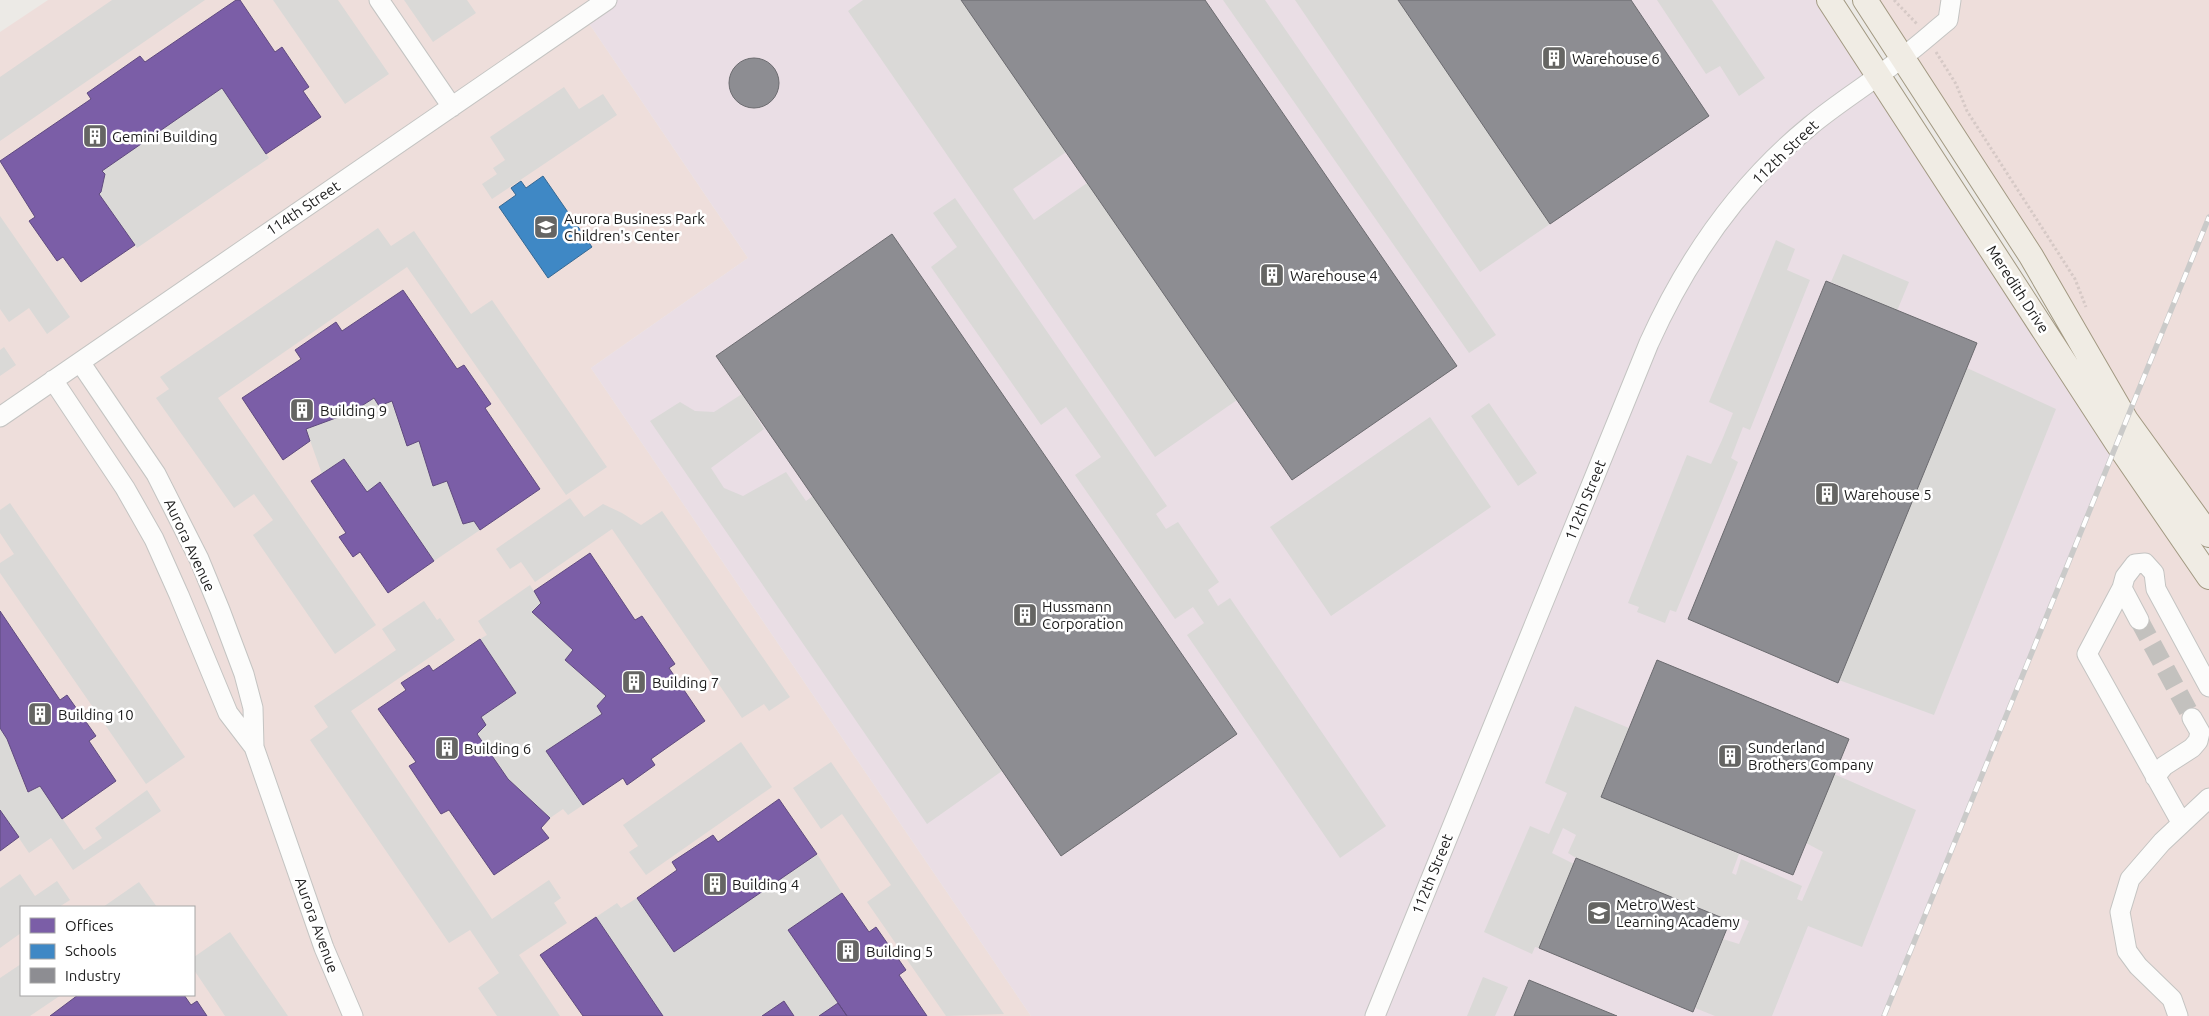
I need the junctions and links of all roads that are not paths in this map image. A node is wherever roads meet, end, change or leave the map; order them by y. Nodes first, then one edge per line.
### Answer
1 (379, 0) edge
2 (607, 0) edge
3 (1829, 0) edge
4 (1866, 0) edge
5 (1951, 0) edge
6 (1903, 57) junction
7 (1878, 74) junction
8 (452, 107) junction
9 (80, 362) junction
10 (53, 380) junction
11 (0, 416) edge
12 (2209, 535) edge
13 (2209, 577) edge
14 (2122, 588) junction
15 (2139, 620) tunnel mouth
16 (2209, 687) edge
17 (2192, 718) tunnel mouth
18 (254, 748) junction
19 (2155, 777) junction
20 (2209, 798) edge
21 (2181, 822) junction
22 (353, 1016) edge
23 (1375, 1016) edge
24 (2178, 1016) edge

1 - 8 street
2 - 8 street, 114th Street
3 - 7 main road, Meredith Drive
4 - 6 main road, Meredith Drive
5 - 6 street, 112th Street
6 - 7 street, 112th Street
6 - 12 main road, Meredith Drive
7 - 13 main road, Meredith Drive
7 - 23 street, 112th Street
8 - 9 street, 114th Street
9 - 10 street, 114th Street
9 - 18 street, Aurora Avenue
10 - 11 street, 114th Street
10 - 18 street, Aurora Avenue
14 - 15 street
14 - 16 street
14 - 19 street
17 - 19 street
18 - 22 street, Aurora Avenue
19 - 21 street
20 - 21 street
21 - 24 street

